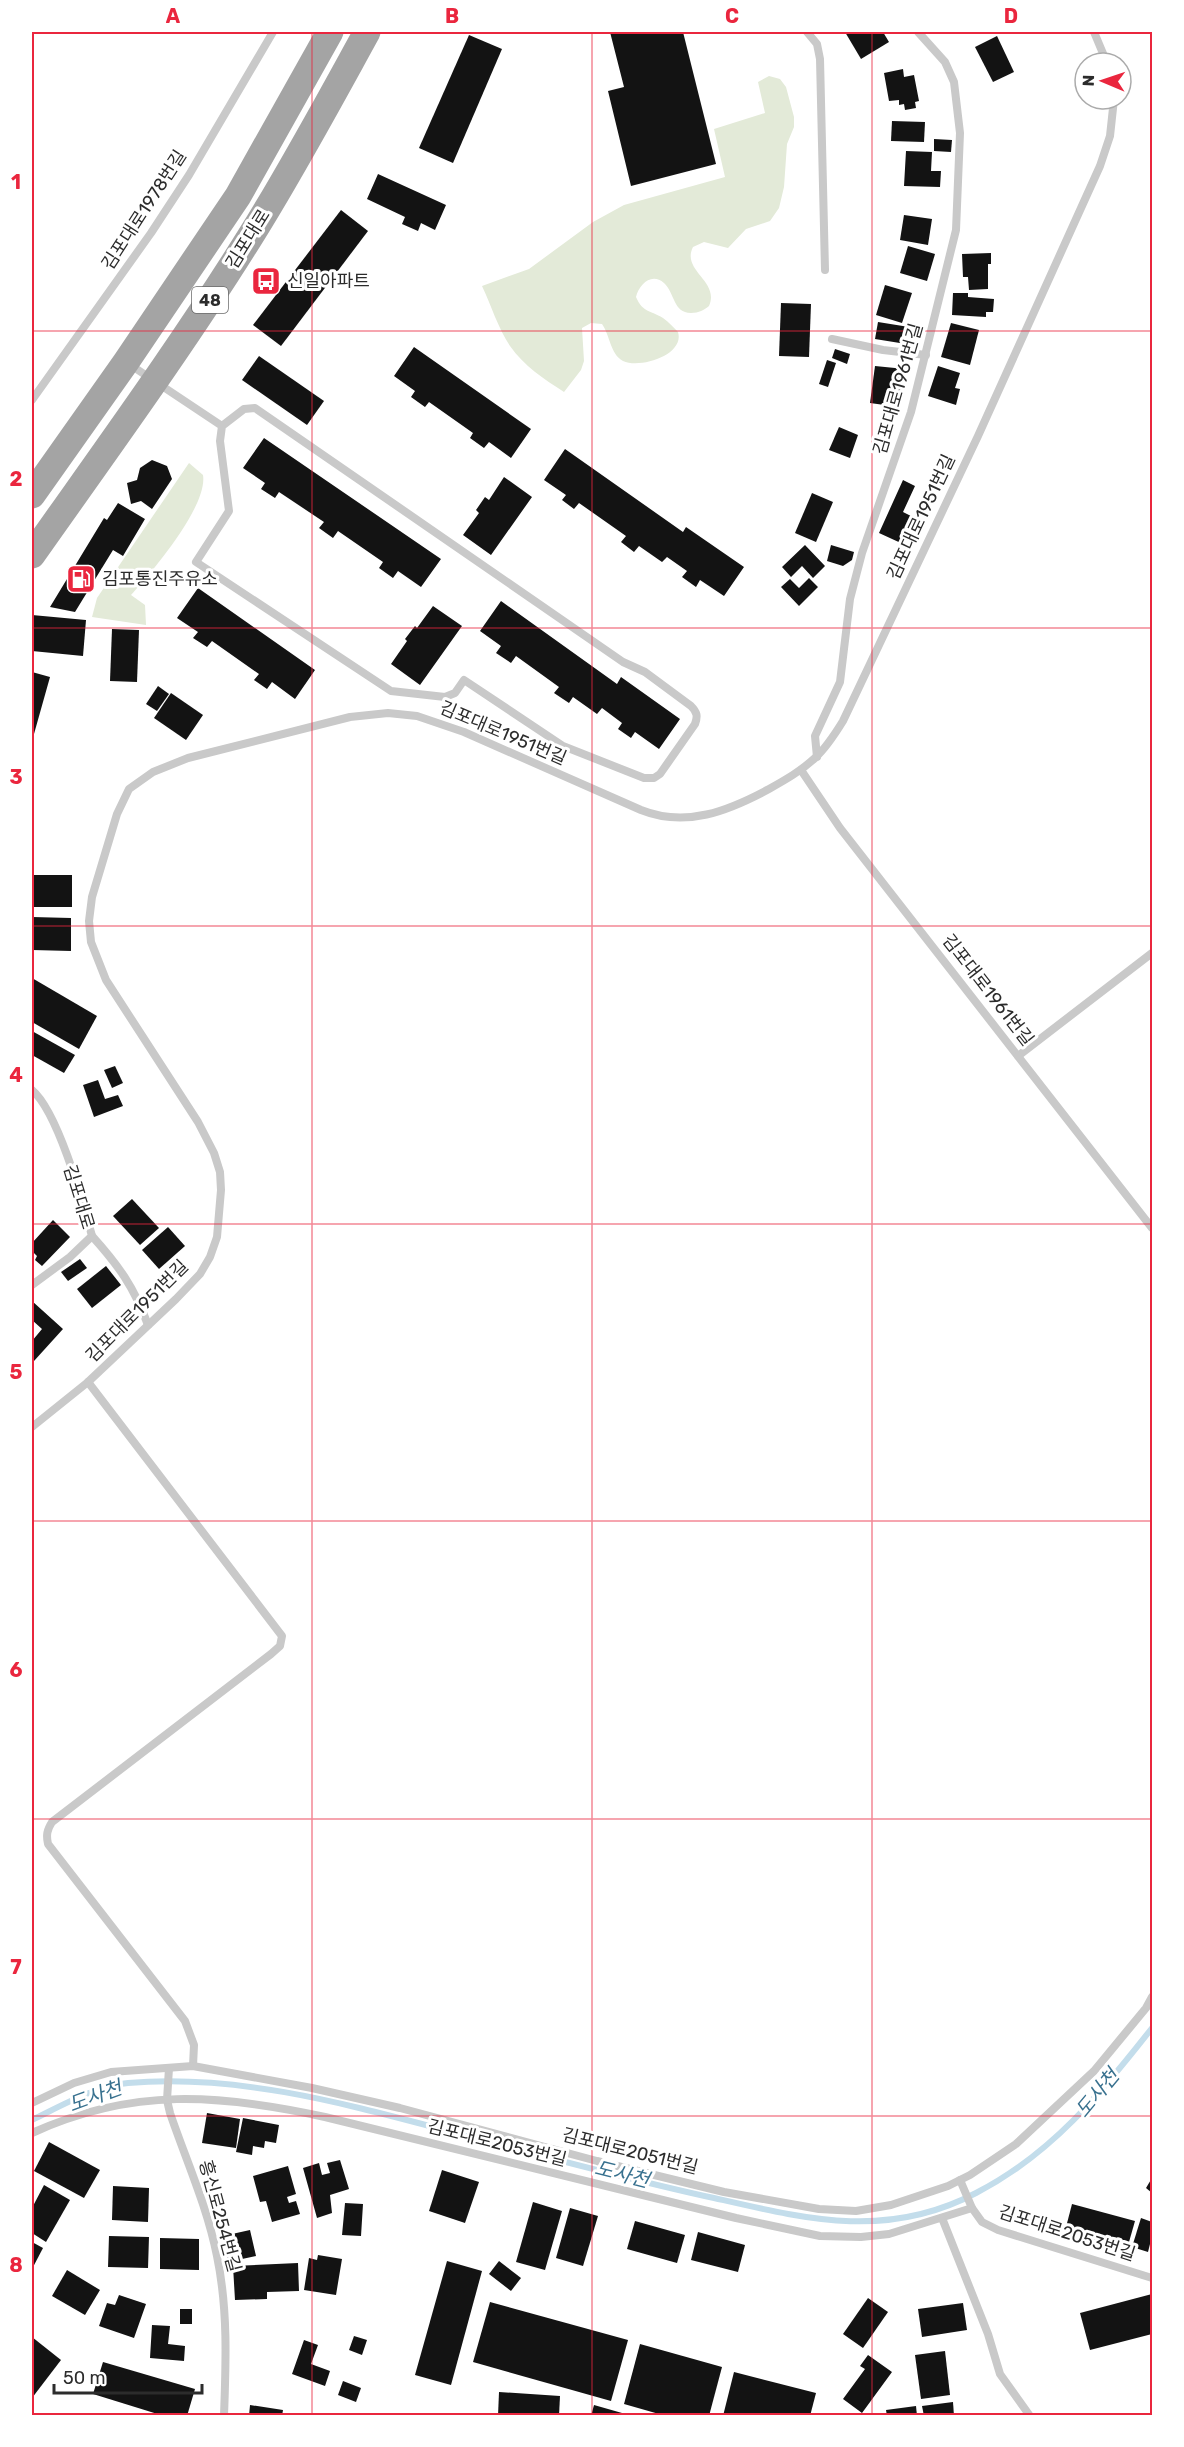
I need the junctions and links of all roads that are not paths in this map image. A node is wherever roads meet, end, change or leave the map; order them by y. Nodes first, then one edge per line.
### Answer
1 (273, 32) edge
2 (330, 32) edge
3 (367, 32) edge
4 (807, 32) edge
5 (918, 32) edge
6 (1094, 32) edge
7 (1102, 51) edge
8 (1113, 111) edge
9 (825, 270) dead end
10 (832, 339) dead end
11 (926, 355) junction
12 (126, 362) junction
13 (154, 381) junction
14 (32, 400) edge
15 (222, 426) junction
16 (32, 495) edge
17 (32, 555) edge
18 (817, 757) junction
19 (801, 770) junction
20 (1152, 953) edge
21 (1018, 1056) junction
22 (32, 1090) edge
23 (1152, 1228) edge
24 (92, 1236) junction
25 (32, 1285) edge
26 (148, 1325) junction
27 (88, 1382) junction
28 (32, 1427) edge
29 (1152, 1997) edge
30 (193, 2066) junction
31 (168, 2071) junction
32 (167, 2096) junction
33 (32, 2103) edge
34 (32, 2133) edge
35 (962, 2183) junction
36 (971, 2204) junction
37 (942, 2218) junction
38 (1152, 2278) edge
39 (224, 2415) edge
40 (1030, 2415) edge

1 - 14 lane, 김포대로1978번길
2 - 12 main road, 김포대로 / 48
3 - 13 main road, 김포대로 / 48
4 - 9 lane
5 - 11 lane, 김포대로1961번길
6 - 7 lane
8 - 18 lane, 김포대로1951번길
10 - 11 lane
11 - 18 lane, 김포대로1961번길
12 - 13 lane
12 - 16 main road, 김포대로 / 48
13 - 15 lane
13 - 17 main road, 김포대로 / 48
15 - 15 lane
18 - 19 lane, 김포대로1951번길
19 - 21 lane, 김포대로1961번길
19 - 26 lane, 김포대로1951번길
20 - 21 lane
21 - 23 lane, 김포대로1961번길
22 - 24 lane, 김포대로
24 - 25 lane, 김포대로
24 - 26 lane
26 - 27 lane, 김포대로1951번길
27 - 28 lane, 김포대로1951번길
27 - 30 lane
29 - 35 lane, 김포대로2051번길
30 - 31 lane, 김포대로2051번길
30 - 35 lane, 김포대로2051번길
31 - 32 lane
31 - 33 lane, 김포대로2051번길
32 - 34 lane, 김포대로2053번길
32 - 37 lane, 김포대로2053번길
32 - 39 lane, 흥신로254번길
35 - 36 lane
36 - 37 lane, 김포대로2053번길
36 - 38 lane, 김포대로2053번길
37 - 40 lane

